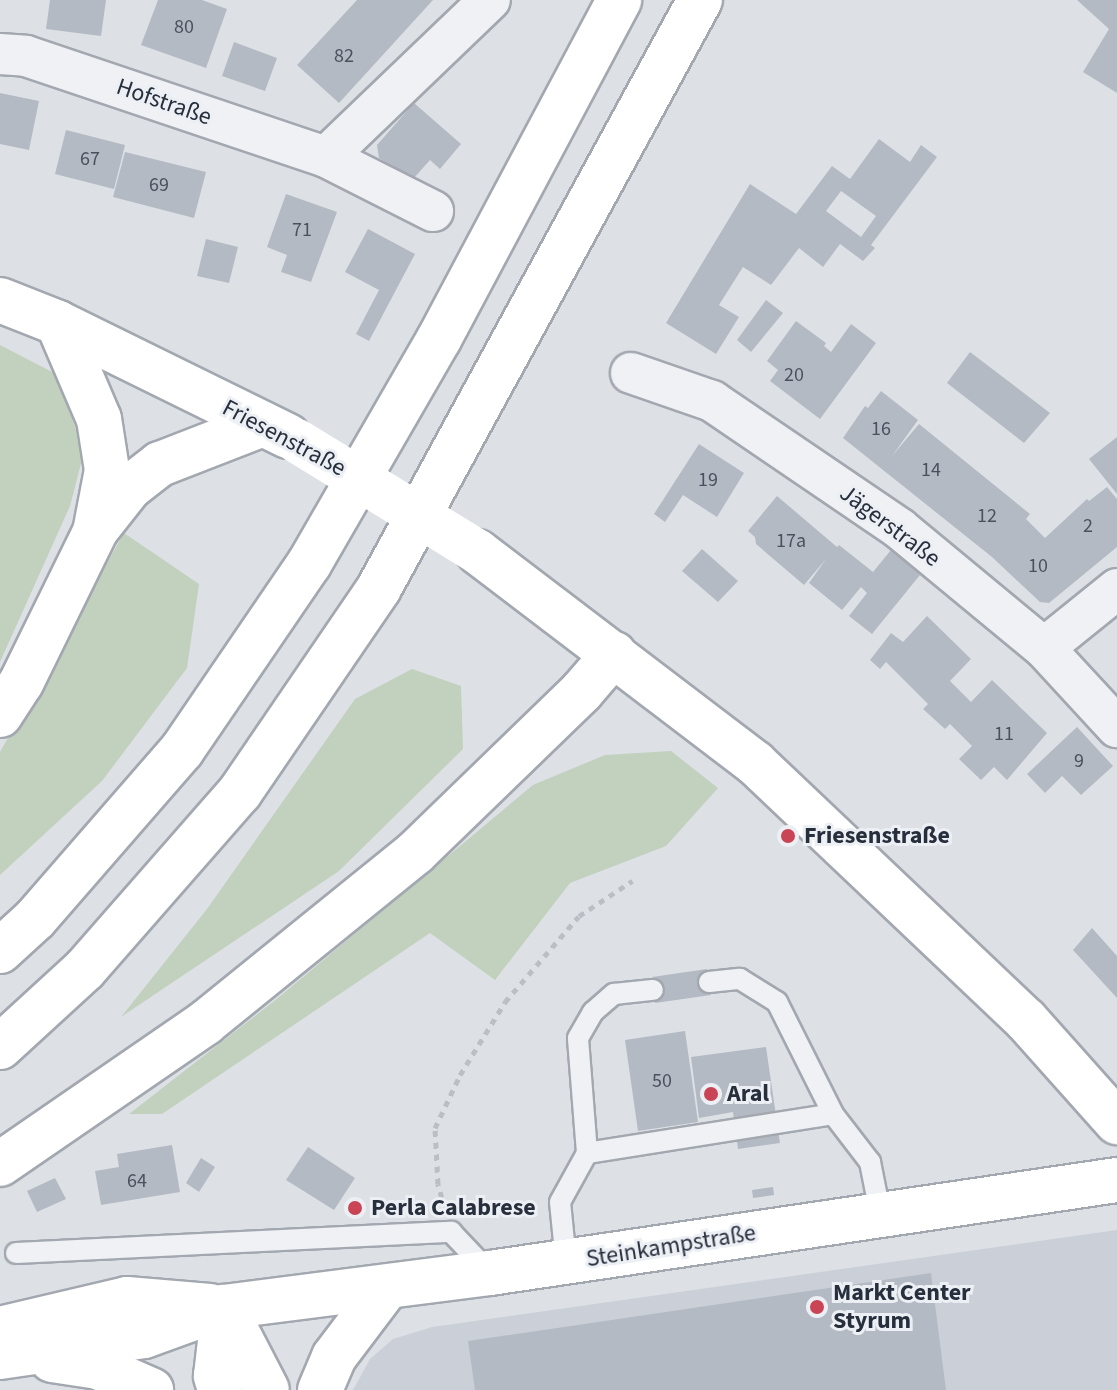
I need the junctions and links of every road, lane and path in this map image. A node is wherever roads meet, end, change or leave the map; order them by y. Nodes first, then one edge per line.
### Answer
1 (490, 0) edge
2 (619, 0) edge
3 (700, 0) edge
4 (0, 54) edge
5 (326, 157) junction
6 (433, 211) dead end
7 (0, 300) edge
8 (58, 323) junction
9 (631, 373) dead end
10 (280, 432) junction
11 (96, 530) junction
12 (1117, 589) edge
13 (1044, 648) junction
14 (614, 654) junction
15 (0, 715) edge
16 (1117, 727) edge
17 (632, 881) dead end
18 (0, 951) edge
19 (709, 982) dead end
20 (653, 990) dead end
21 (0, 1047) edge
22 (833, 1114) junction
23 (1117, 1122) edge
24 (587, 1153) junction
25 (0, 1164) edge
26 (1117, 1180) edge
27 (881, 1217) junction
28 (451, 1232) junction
29 (16, 1253) dead end
30 (566, 1262) junction
31 (490, 1273) junction
32 (387, 1287) junction
33 (224, 1307) junction
34 (7, 1347) edge
35 (148, 1388) edge
36 (220, 1390) edge
37 (267, 1390) edge
38 (320, 1390) edge

1 - 5 street
2 - 18 main road
3 - 21 main road
4 - 5 street, Hofstraße
5 - 6 street, Hofstraße
7 - 8 main road, Friesenstraße
8 - 10 main road, Friesenstraße
8 - 11 main road
9 - 13 street, Jägerstraße
10 - 11 main road
10 - 14 main road, Friesenstraße, bridge
11 - 15 main road
12 - 13 street
13 - 16 street, Jägerstraße
14 - 23 main road, Friesenstraße
14 - 25 main road
17 - 28 path
19 - 22 lane
20 - 24 lane
22 - 24 lane
22 - 27 lane
24 - 30 lane
26 - 27 main road, Steinkampstraße
27 - 30 main road, Steinkampstraße
28 - 29 lane
28 - 31 lane
30 - 31 main road, Steinkampstraße
31 - 32 main road, Steinkampstraße
32 - 33 main road, Steinkampstraße
32 - 38 main road
33 - 34 main road, Steinkampstraße
33 - 36 main road
33 - 37 main road
34 - 35 main road

